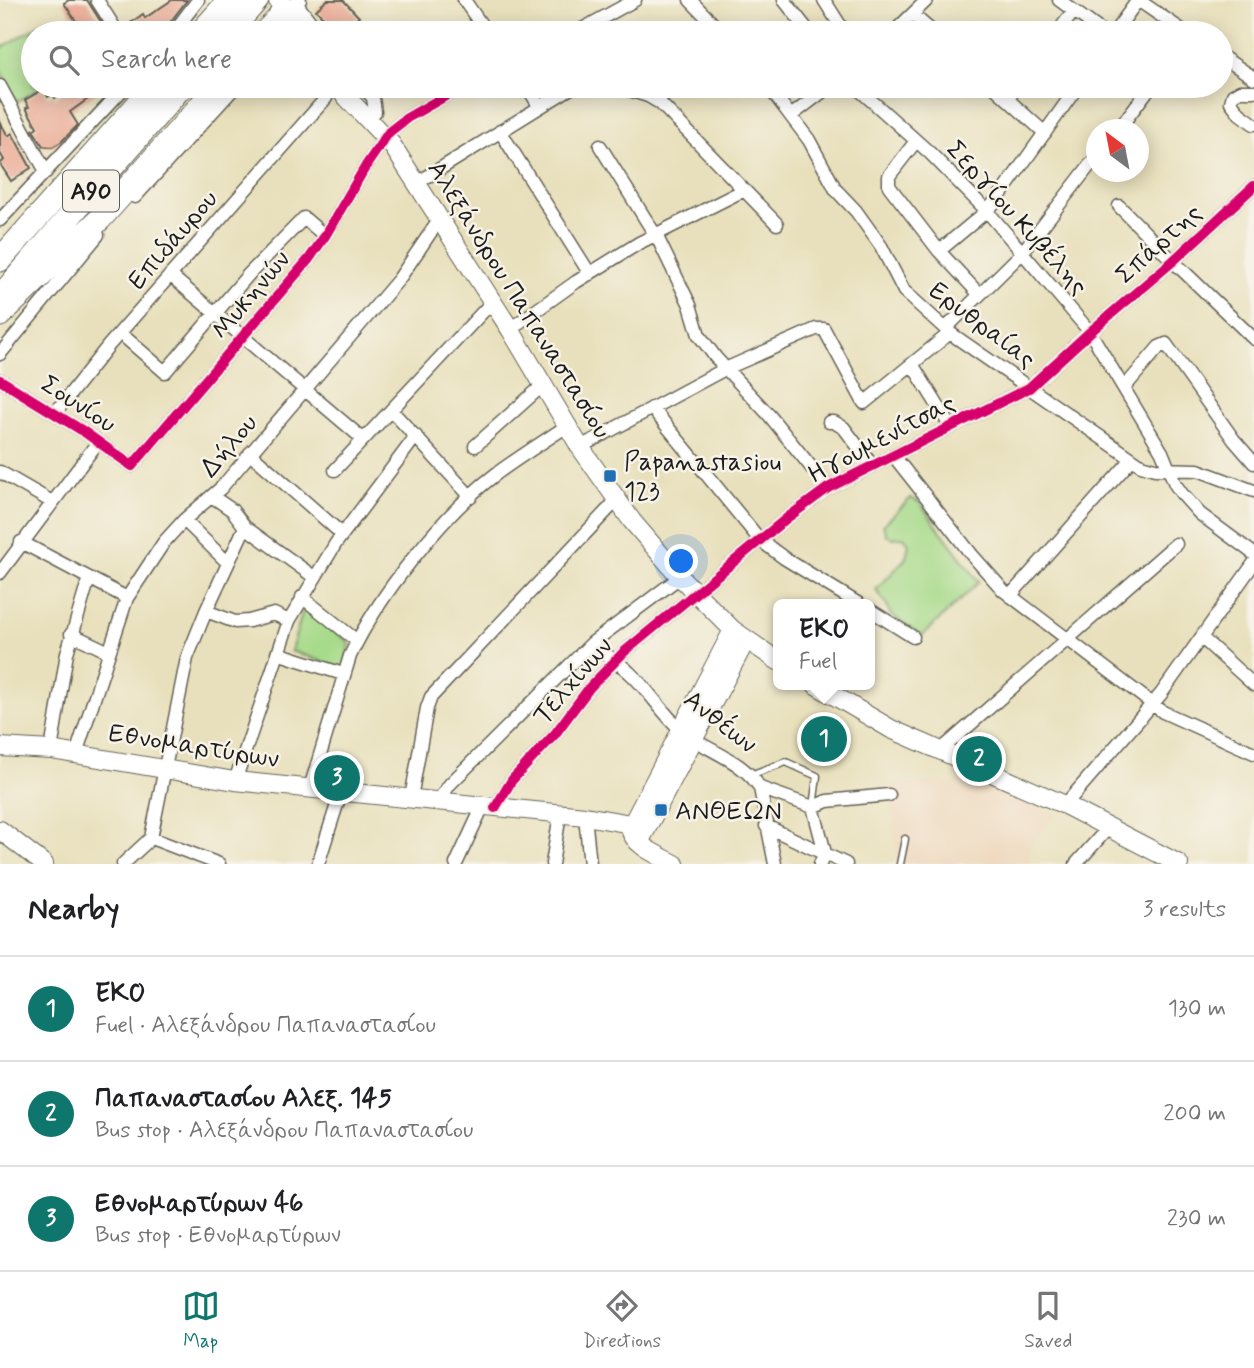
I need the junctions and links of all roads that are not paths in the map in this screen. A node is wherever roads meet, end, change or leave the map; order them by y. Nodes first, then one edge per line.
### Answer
1 (97, 0) edge
2 (198, 0) edge
3 (208, 0) edge
4 (230, 0) edge
5 (635, 0) edge
6 (690, 0) edge
7 (784, 0) edge
8 (824, 0) edge
9 (927, 0) edge
10 (1059, 0) edge
11 (1138, 0) edge
12 (467, 1) edge
13 (279, 11) edge
14 (1074, 11) junction
15 (913, 15) junction
16 (110, 21) edge
17 (182, 21) edge
18 (194, 21) edge
19 (211, 21) edge
20 (256, 21) edge
21 (297, 21) edge
22 (480, 21) edge
23 (597, 21) edge
24 (710, 21) edge
25 (801, 21) edge
26 (837, 21) edge
27 (906, 21) edge
28 (920, 21) edge
29 (1066, 21) edge
30 (1088, 21) edge
31 (1123, 21) edge
32 (1169, 21) edge
33 (1233, 64) edge
34 (1254, 78) edge
35 (0, 86) edge
36 (1254, 91) edge
37 (1233, 95) edge
38 (115, 98) edge
39 (143, 98) edge
40 (172, 98) edge
41 (207, 98) edge
42 (225, 98) edge
43 (334, 98) edge
44 (350, 98) edge
45 (355, 98) edge
46 (441, 98) edge
47 (534, 98) edge
48 (554, 98) edge
49 (651, 98) edge
50 (659, 98) edge
51 (778, 98) edge
52 (814, 98) edge
53 (868, 98) edge
54 (1070, 98) edge
55 (1142, 98) edge
56 (1232, 98) edge
57 (1007, 99) edge
58 (657, 100) junction
59 (539, 107) junction
60 (792, 115) junction
61 (1126, 119) edge
62 (1254, 124) edge
63 (500, 131) junction
64 (1045, 133) junction
65 (388, 138) junction
66 (916, 141) junction
67 (600, 146) dead end
68 (1086, 171) edge
69 (46, 172) junction
70 (417, 183) junction
71 (744, 190) junction
72 (1251, 194) edge
73 (1119, 206) dead end
74 (987, 211) junction
75 (0, 220) edge
76 (439, 220) junction
77 (777, 224) dead end
78 (655, 234) junction
79 (326, 236) junction
80 (939, 251) junction
81 (1021, 254) junction
82 (0, 260) edge
83 (1173, 261) junction
84 (590, 274) junction
85 (170, 275) junction
86 (979, 294) junction
87 (0, 297) edge
88 (492, 302) junction
89 (215, 314) junction
90 (0, 315) edge
91 (510, 329) junction
92 (948, 331) junction
93 (1090, 332) junction
94 (120, 333) junction
95 (243, 337) junction
96 (1254, 339) edge
97 (0, 354) edge
98 (912, 364) junction
99 (725, 369) junction
100 (0, 380) edge
101 (543, 385) junction
102 (1030, 388) junction
103 (1124, 388) junction
104 (304, 389) junction
105 (652, 408) junction
106 (391, 410) junction
107 (55, 413) junction
108 (829, 422) dead end
109 (567, 426) junction
110 (951, 427) junction
111 (416, 436) junction
112 (363, 439) junction
113 (98, 442) junction
114 (475, 446) dead end
115 (580, 447) junction
116 (250, 453) junction
117 (893, 455) junction
118 (1132, 459) junction
119 (1254, 463) edge
120 (872, 465) junction
121 (132, 466) joint
122 (1169, 468) junction
123 (335, 470) dead end
124 (0, 472) edge
125 (828, 488) junction
126 (1254, 491) edge
127 (214, 497) junction
128 (471, 498) junction
129 (616, 501) junction
130 (52, 502) junction
131 (184, 520) junction
132 (245, 527) junction
133 (342, 534) junction
134 (760, 540) junction
135 (21, 541) junction
136 (1176, 544) dead end
137 (1254, 554) edge
138 (228, 563) junction
139 (1254, 563) edge
140 (0, 573) edge
141 (314, 577) junction
142 (680, 577) junction
143 (89, 578) junction
144 (696, 593) junction
145 (1010, 596) junction
146 (302, 597) junction
147 (127, 598) junction
148 (851, 599) edge
149 (206, 611) junction
150 (875, 613) edge
151 (289, 621) junction
152 (71, 634) junction
153 (740, 635) junction
154 (913, 637) dead end
155 (1202, 638) junction
156 (357, 640) junction
157 (1066, 640) junction
158 (592, 643) junction
159 (109, 652) junction
160 (277, 653) junction
161 (773, 657) edge
162 (614, 661) junction
163 (343, 674) junction
164 (1254, 685) edge
165 (825, 690) edge
166 (1152, 705) junction
167 (686, 734) junction
168 (0, 747) edge
169 (51, 750) junction
170 (940, 751) junction
171 (1254, 753) edge
172 (76, 754) junction
173 (164, 770) junction
174 (749, 775) junction
175 (235, 781) junction
176 (310, 788) junction
177 (760, 788) junction
178 (341, 792) junction
179 (889, 795) dead end
180 (411, 798) junction
181 (438, 801) junction
182 (1065, 806) junction
183 (489, 807) junction
184 (813, 807) junction
185 (561, 814) junction
186 (585, 816) junction
187 (766, 826) junction
188 (1108, 828) junction
189 (0, 830) edge
190 (636, 831) junction
191 (151, 838) junction
192 (905, 839) dead end
193 (822, 859) edge
194 (774, 863) edge
195 (44, 864) edge
196 (123, 864) edge
197 (219, 864) edge
198 (318, 864) edge
199 (456, 864) edge
200 (552, 864) edge
201 (590, 864) edge
202 (675, 864) edge
203 (846, 864) edge
204 (901, 864) edge
205 (1076, 864) edge
206 (1179, 864) edge

1 - 16 street
2 - 17 street
3 - 18 highway
4 - 19 highway
5 - 23 street
6 - 24 street
7 - 25 street
8 - 26 street
9 - 15 street
10 - 14 street
11 - 31 street
11 - 32 street
12 - 22 street
13 - 20 highway
13 - 21 street
14 - 29 street
14 - 30 street
15 - 27 street
15 - 28 street
33 - 34 street
35 - 69 street
36 - 37 street
38 - 69 street
39 - 82 highway, Α90
40 - 87 highway, Α90
41 - 90 highway
42 - 97 street
43 - 85 street, Επιδάυρου
44 - 65 main road, Αλεξάνδρου Παπαναστασίου
45 - 65 main road, Αλεξάνδρου Παπαναστασίου
46 - 65 street
47 - 59 street
48 - 59 street
49 - 58 street
50 - 58 street
51 - 60 street, Ερυθραίας
52 - 60 street
53 - 66 street, Σεργίου Κυβέλης
54 - 64 street
55 - 61 street
56 - 62 street
57 - 64 street
58 - 71 street
59 - 63 street
60 - 92 street, Ερυθραίας
63 - 70 street
63 - 84 street
64 - 74 street
65 - 70 main road, Αλεξάνδρου Παπαναστασίου
65 - 79 street, Μυκηνών
66 - 74 street, Σεργίου Κυβέλης
66 - 80 street
67 - 78 street
68 - 81 street
69 - 75 street
70 - 76 main road, Αλεξάνδρου Παπαναστασίου
71 - 77 street
71 - 78 street
72 - 83 street, Σπάρτης
73 - 83 street
74 - 80 street
74 - 81 street, Σεργίου Κυβέλης
76 - 88 main road, Αλεξάνδρου Παπαναστασίου
76 - 104 street, Δήλου
78 - 84 street
78 - 99 street
79 - 89 street
79 - 95 street, Μυκηνών
80 - 86 street
81 - 86 street
81 - 93 street, Σεργίου Κυβέλης
83 - 93 street, Σπάρτης
83 - 96 street
84 - 91 street
85 - 89 street
85 - 94 street, Επιδάυρου
86 - 92 street
88 - 91 main road, Αλεξάνδρου Παπαναστασίου
88 - 106 street
89 - 94 street
89 - 95 street
91 - 101 main road, Αλεξάνδρου Παπαναστασίου
92 - 98 street
92 - 102 street, Ερυθραίας
93 - 102 street, Ηγουμενίτσας
93 - 103 street, Σεργίου Κυβέλης
94 - 107 street, Επιδάυρου
95 - 104 street
95 - 121 street, Μυκηνών
98 - 99 street
98 - 110 street
99 - 105 street
99 - 125 street
100 - 107 street, Σουνίου
101 - 109 main road, Αλεξάνδρου Παπαναστασίου
101 - 114 street
102 - 110 street, Ηγουμενίτσας
102 - 118 street, Ερυθραίας
103 - 119 street
103 - 122 street, Σεργίου Κυβέλης
104 - 112 street
104 - 116 street, Δήλου
105 - 115 street
105 - 134 street
106 - 111 street
106 - 112 street
107 - 113 street, Σουνίου
108 - 120 street
109 - 115 main road, Αλεξάνδρου Παπαναστασίου
109 - 128 street
110 - 117 street, Ηγουμενίτσας
111 - 128 street
111 - 133 street
112 - 123 street
113 - 121 street, Σουνίου
113 - 130 street
115 - 129 main road, Αλεξάνδρου Παπαναστασίου
116 - 127 street, Δήλου
116 - 133 street
117 - 120 street, Ηγουμενίτσας
117 - 145 street
118 - 122 street, Ερυθραίας
118 - 145 street
120 - 125 street, Ηγουμενίτσας
122 - 126 street, Ερυθραίας
122 - 137 street, Σεργίου Κυβέλης
124 - 130 street
125 - 134 street, Ηγουμενίτσας
127 - 131 street
127 - 132 street, Δήλου
128 - 156 street
129 - 142 main road, Αλεξάνδρου Παπαναστασίου
129 - 180 street
130 - 135 street
131 - 138 street
131 - 147 street
132 - 138 street
132 - 141 street
133 - 141 street
134 - 144 street, Ηγουμενίτσας
134 - 148 street
135 - 140 street
135 - 143 street
136 - 157 street
138 - 149 street
139 - 155 street
141 - 146 street
142 - 144 main road, Αλεξάνδρου Παπαναστασίου
142 - 158 street
143 - 147 street
143 - 152 street
144 - 153 main road, Αλεξάνδρου Παπαναστασίου
144 - 162 street, Τελχίνων
145 - 157 street
146 - 151 street
146 - 156 street
147 - 159 street
149 - 151 street
149 - 173 street
150 - 154 street
151 - 160 street
152 - 159 street
152 - 169 street
153 - 161 main road, Αλεξάνδρου Παπαναστασίου
153 - 167 main road
155 - 164 street
155 - 166 street
156 - 163 street
157 - 166 street
157 - 170 street
158 - 162 street, Ανθέων
158 - 181 street
159 - 172 street
160 - 163 street
160 - 175 street
162 - 167 street, Ανθέων
162 - 183 street, Τελχίνων
163 - 176 street
165 - 170 main road
166 - 171 street
166 - 182 street
167 - 174 street, Ανθέων
167 - 190 main road
168 - 169 main road, Εθνομαρτύρων
169 - 172 main road, Εθνομαρτύρων
170 - 182 main road
172 - 173 main road, Εθνομαρτύρων
173 - 175 main road, Εθνομαρτύρων
173 - 191 street
174 - 177 street, Ανθέων
174 - 184 lane
175 - 176 main road, Εθνομαρτύρων
176 - 178 main road, Εθνομαρτύρων
177 - 184 street
177 - 187 street, Ανθέων
178 - 180 main road, Εθνομαρτύρων
178 - 198 street
179 - 184 street
180 - 181 main road, Εθνομαρτύρων
181 - 183 main road, Εθνομαρτύρων
182 - 188 main road
183 - 185 main road, Εθνομαρτύρων
183 - 199 street, Τελχίνων
184 - 193 street
185 - 186 main road, Εθνομαρτύρων
185 - 200 street
186 - 190 main road, Εθνομαρτύρων
186 - 201 street
187 - 193 street
187 - 194 street, Ανθέων
188 - 205 street
188 - 206 main road
189 - 195 main road
190 - 202 main road
191 - 196 street
191 - 197 street
192 - 204 lane
193 - 203 street

